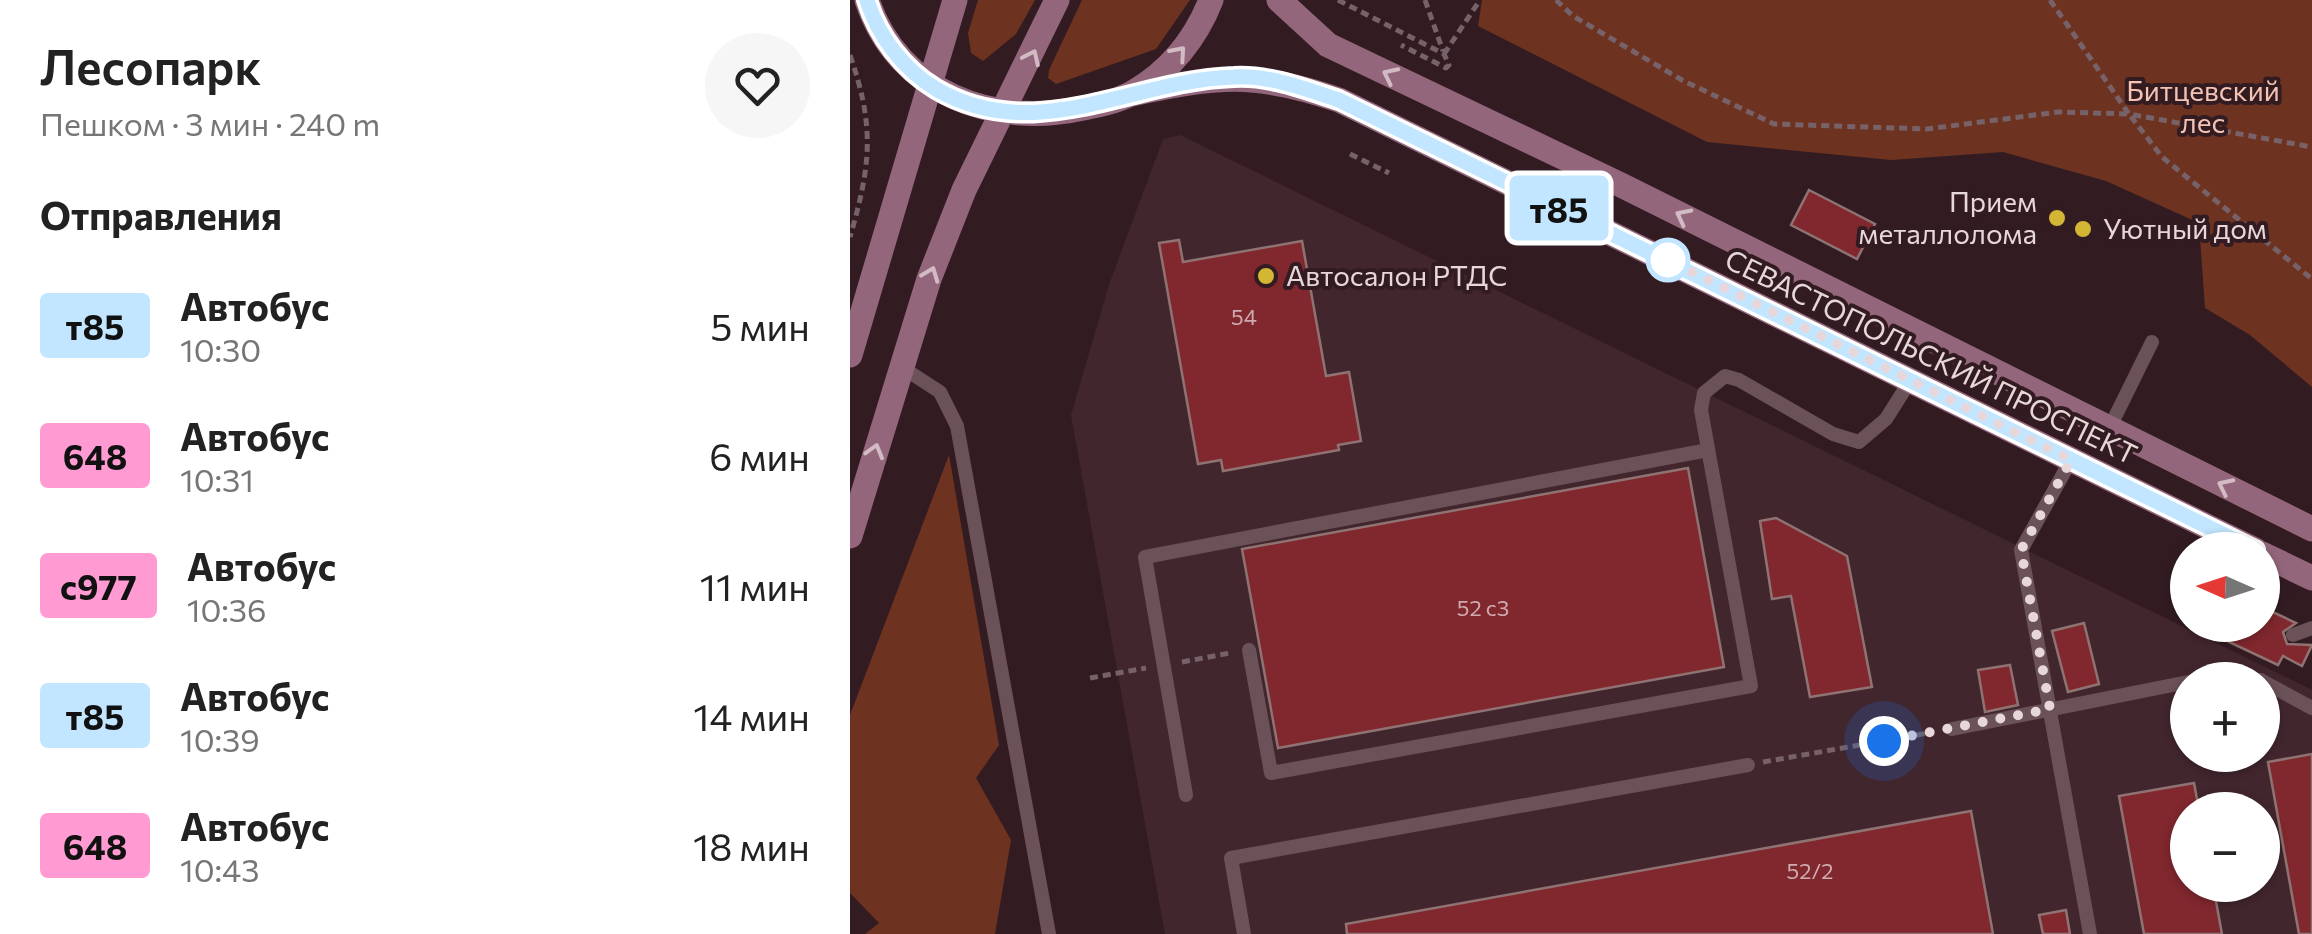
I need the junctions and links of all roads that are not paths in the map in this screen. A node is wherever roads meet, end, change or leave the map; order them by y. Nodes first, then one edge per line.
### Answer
1 (866, 0) edge
2 (956, 0) edge
3 (1057, 0) edge
4 (1211, 0) edge
5 (1280, 0) edge
6 (930, 85) junction
7 (1132, 94) junction
8 (1005, 113) junction
9 (2152, 342) dead end
10 (850, 355) edge
11 (900, 366) junction
12 (1910, 381) junction
13 (2110, 430) junction
14 (1708, 450) junction
15 (2071, 460) junction
16 (2312, 529) edge
17 (2207, 532) edge
18 (850, 536) edge
19 (2280, 563) edge
20 (2312, 578) edge
21 (2312, 628) edge
22 (2293, 636) dead end
23 (1249, 650) dead end
24 (2170, 686) edge
25 (2280, 690) edge
26 (2312, 708) edge
27 (2050, 709) junction
28 (1952, 729) road end
29 (1748, 765) road end
30 (1186, 795) dead end
31 (1049, 934) edge
32 (1244, 934) edge
33 (2090, 934) edge

1 - 6 main road, СЕВАСТОПОЛЬСКИЙ ПРОСПЕКТ
2 - 6 main road
8 -> 3 main road
7 -> 4 main road
13 -> 5 main road, СЕВАСТОПОЛЬСКИЙ ПРОСПЕКТ
6 - 8 main road, СЕВАСТОПОЛЬСКИЙ ПРОСПЕКТ
6 - 10 main road
7 - 8 main road, СЕВАСТОПОЛЬСКИЙ ПРОСПЕКТ
7 - 12 main road, СЕВАСТОПОЛЬСКИЙ ПРОСПЕКТ
11 -> 8 main road
9 - 13 lane
18 -> 11 main road
11 - 31 lane
12 - 14 lane
12 - 15 main road, СЕВАСТОПОЛЬСКИЙ ПРОСПЕКТ
16 -> 13 main road, СЕВАСТОПОЛЬСКИЙ ПРОСПЕКТ
14 - 23 lane
14 - 30 lane
15 - 17 main road, СЕВАСТОПОЛЬСКИЙ ПРОСПЕКТ
15 - 27 lane
19 - 20 main road
21 - 22 lane
24 - 27 lane
25 - 26 lane
27 - 28 lane
27 - 33 lane
29 - 32 lane

